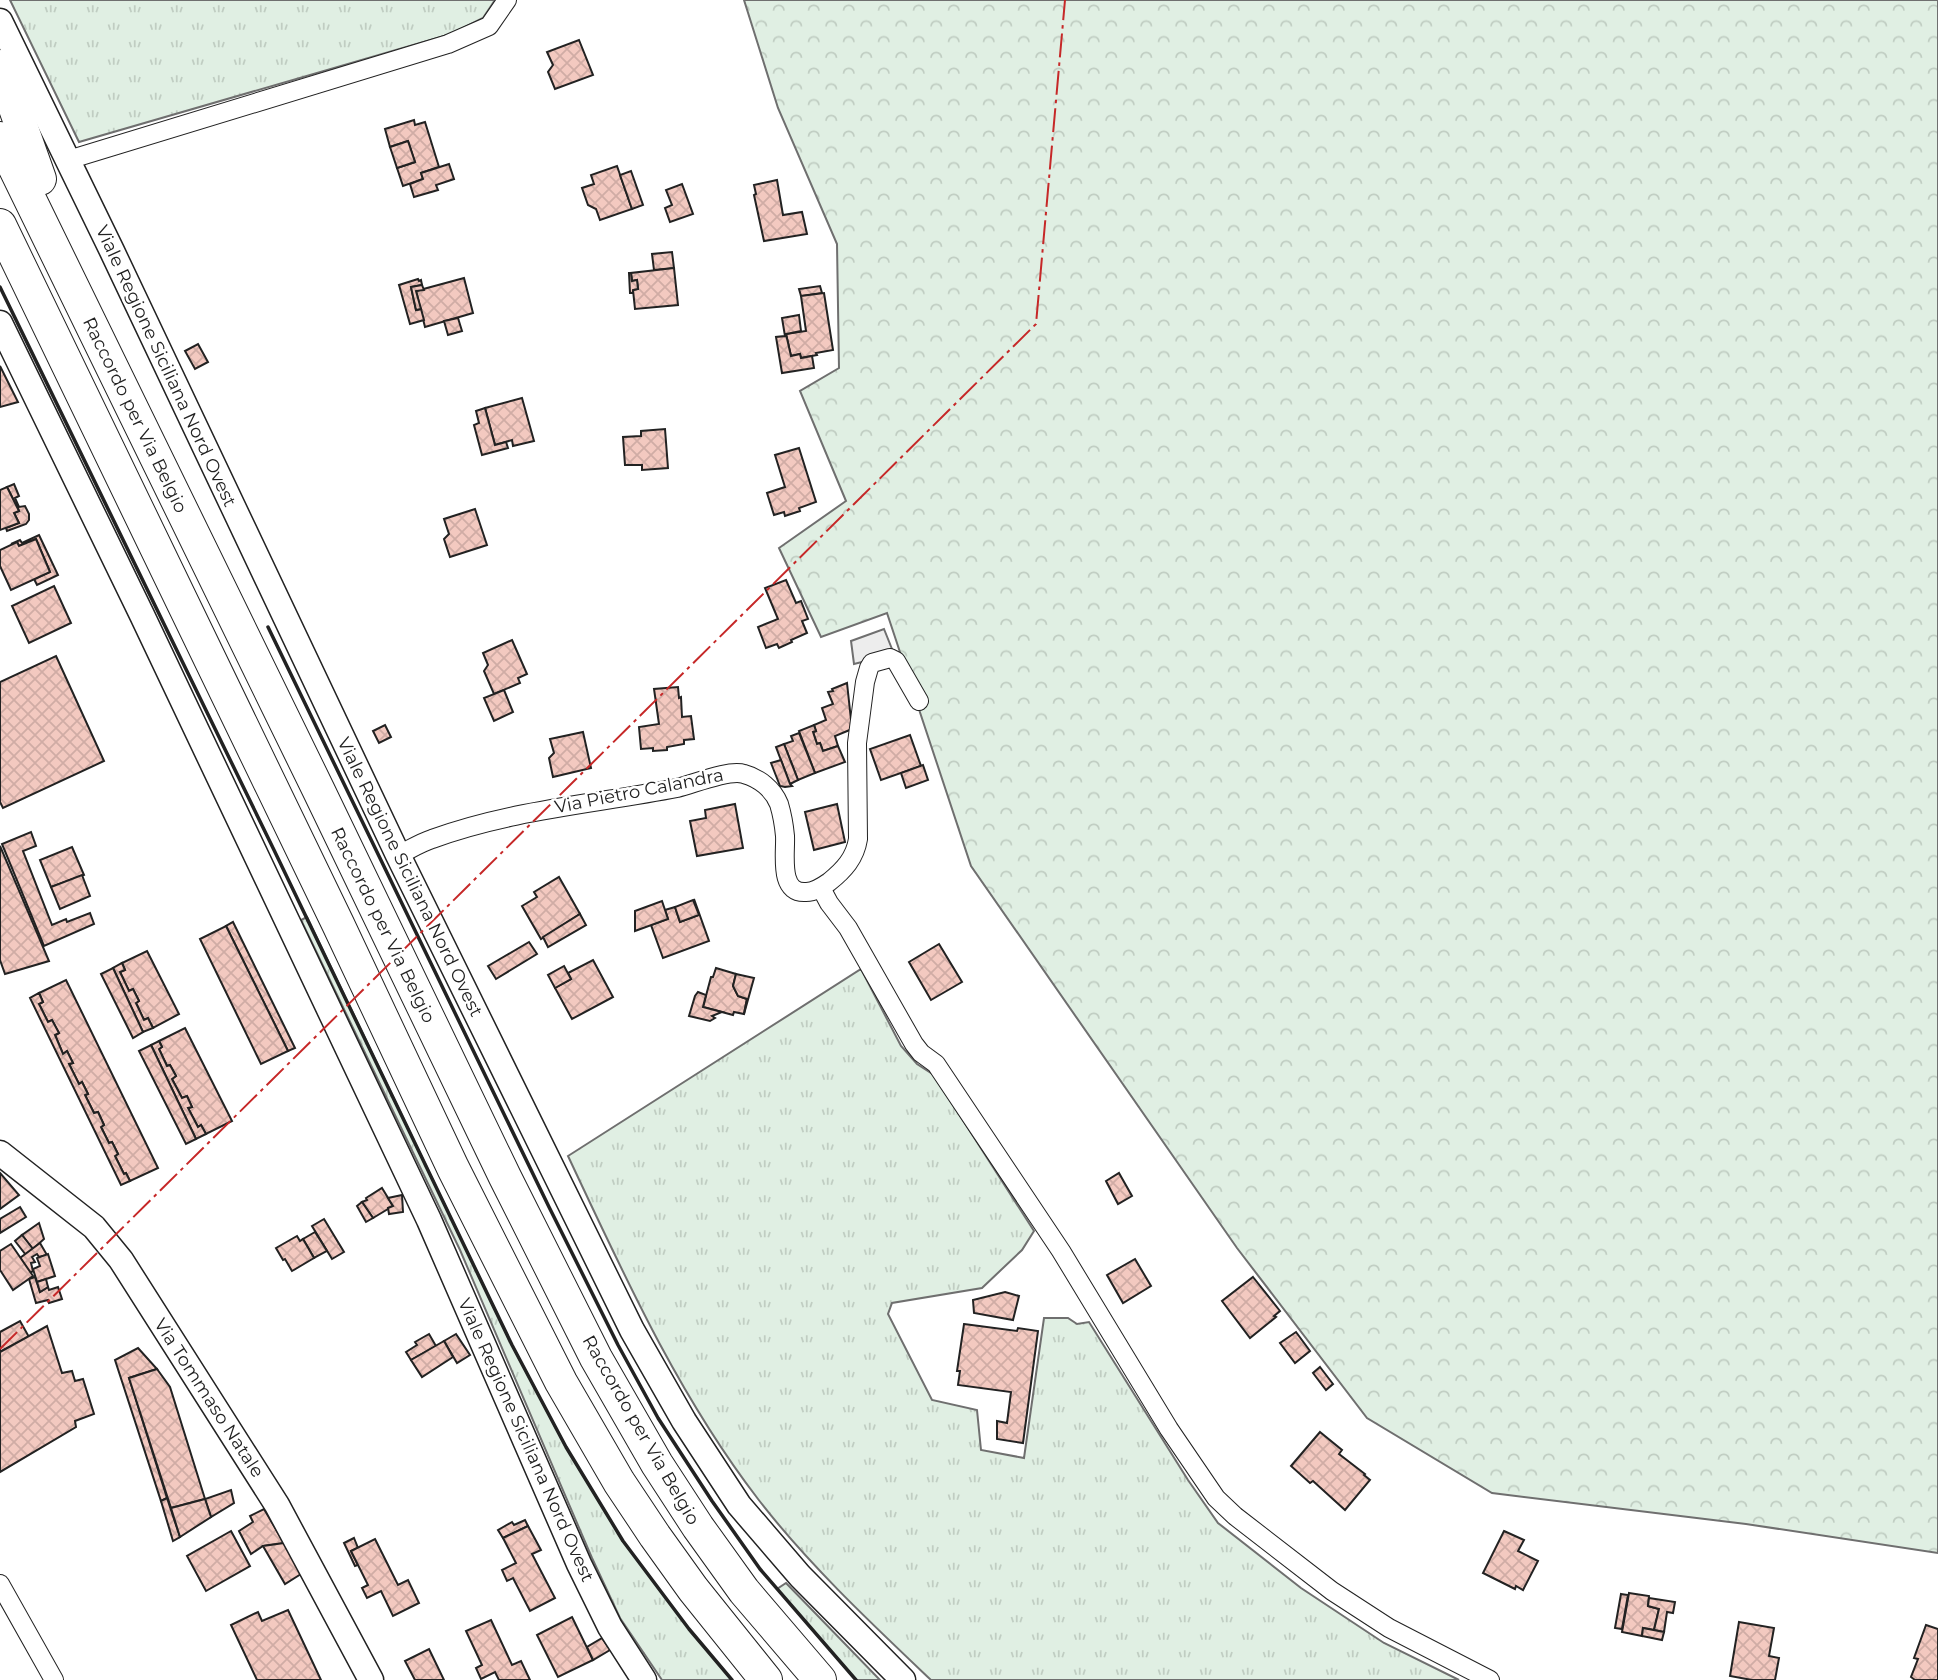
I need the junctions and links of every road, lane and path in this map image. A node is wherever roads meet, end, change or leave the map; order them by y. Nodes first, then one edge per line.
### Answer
1 (507, 0) edge
2 (0, 21) edge
3 (0, 66) edge
4 (0, 138) edge
5 (68, 160) junction
6 (0, 225) edge
7 (0, 323) edge
8 (919, 701) dead end
9 (319, 791) junction
10 (398, 855) junction
11 (821, 888) junction
12 (0, 1153) edge
13 (0, 1584) edge
14 (54, 1680) edge
15 (371, 1680) edge
16 (644, 1680) edge
17 (766, 1680) edge
18 (820, 1680) edge
19 (903, 1680) edge
20 (1490, 1680) edge

1 - 5 street
2 - 5 street, Viale Regione Siciliana Nord Ovest
3 - 9 highway
4 - 9 highway, Raccordo per Via Belgio
5 - 10 street, Viale Regione Siciliana Nord Ovest
6 - 17 highway
7 - 16 street, Viale Regione Siciliana Nord Ovest
8 - 11 street
9 - 18 highway, Raccordo per Via Belgio
10 - 11 street, Via Pietro Calandra
10 - 19 street, Viale Regione Siciliana Nord Ovest
11 - 20 street
12 - 15 street, Via Tommaso Natale
13 - 14 street

